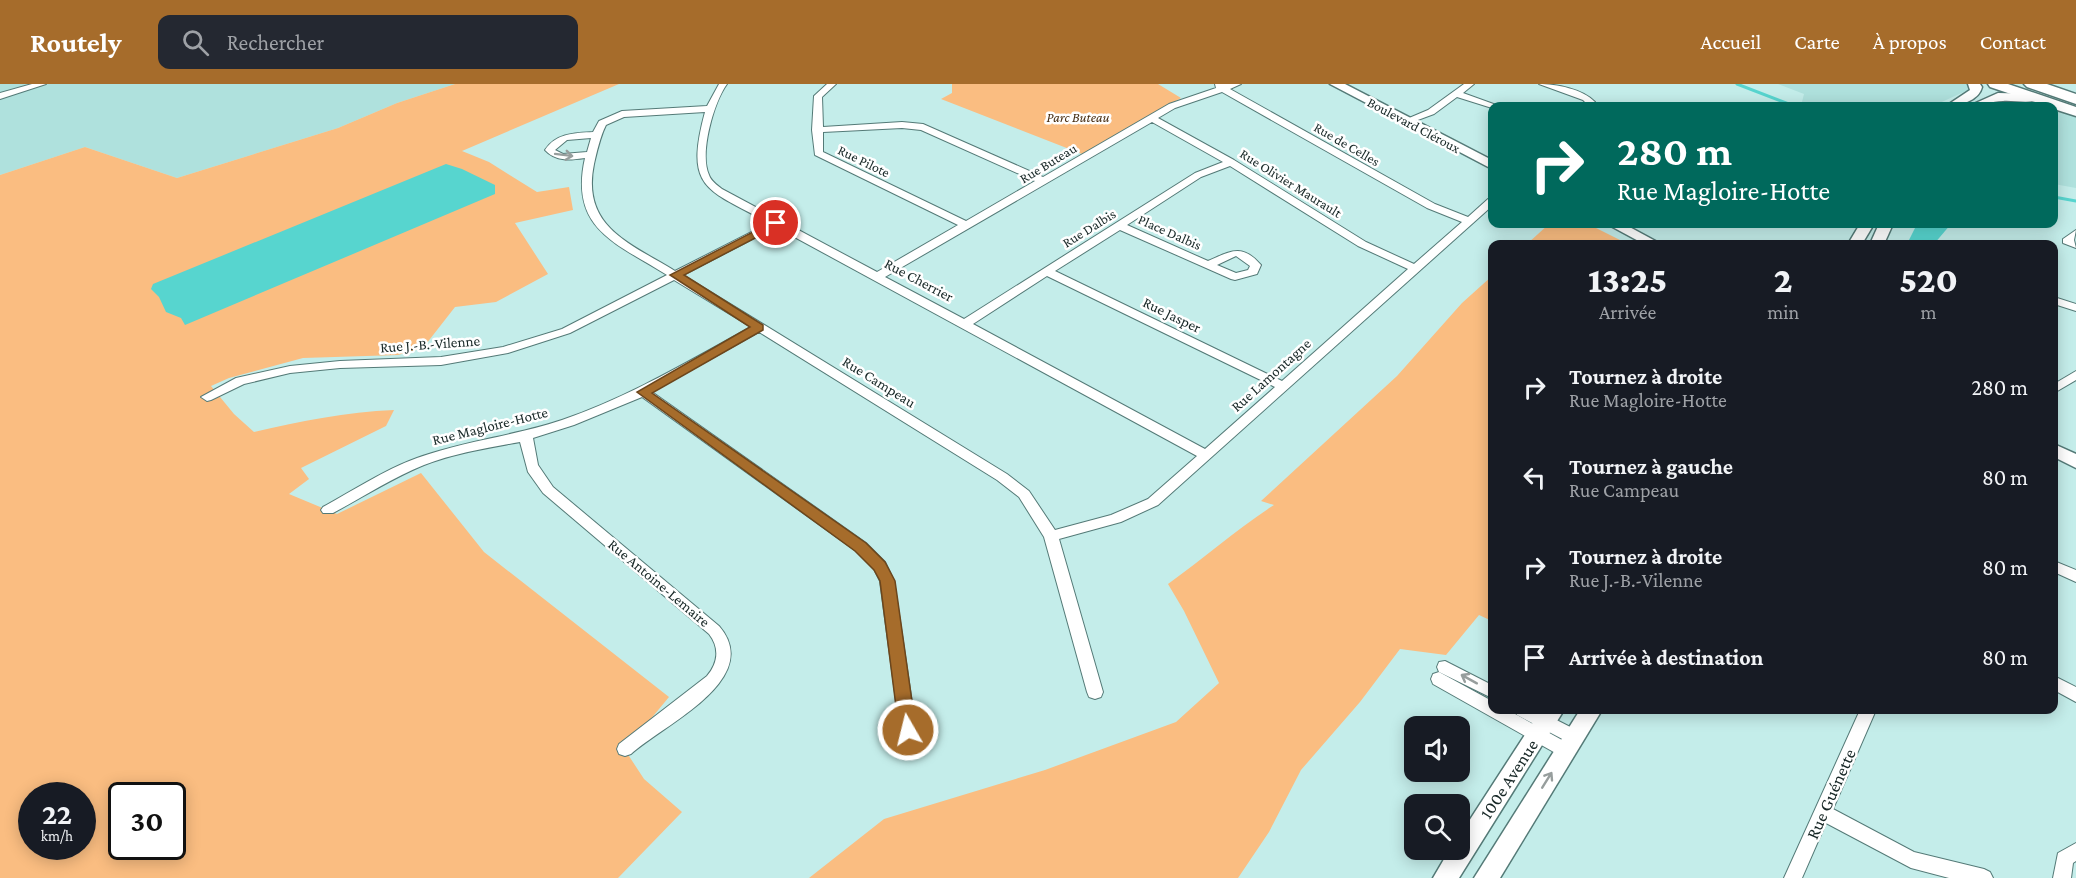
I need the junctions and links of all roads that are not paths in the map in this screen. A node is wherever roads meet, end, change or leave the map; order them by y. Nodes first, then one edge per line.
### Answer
1 (42, 84) edge
2 (723, 84) edge
3 (832, 84) edge
4 (1237, 84) edge
5 (1336, 84) edge
6 (1470, 84) edge
7 (1543, 84) edge
8 (1974, 84) edge
9 (1995, 84) edge
10 (1218, 86) edge
11 (2034, 91) edge
12 (1456, 94) junction
13 (0, 96) edge
14 (2076, 99) edge
15 (1591, 102) edge
16 (1959, 102) edge
17 (1985, 102) edge
18 (2056, 102) edge
19 (2058, 103) edge
20 (1488, 104) edge
21 (710, 109) junction
22 (2076, 112) edge
23 (1152, 118) junction
24 (1407, 121) junction
25 (817, 130) junction
26 (597, 135) junction
27 (591, 155) junction
28 (1231, 162) junction
29 (1488, 163) edge
30 (1044, 181) junction
31 (1488, 205) edge
32 (1469, 222) junction
33 (776, 223) junction
34 (966, 225) junction
35 (1120, 226) junction
36 (1622, 228) edge
37 (2076, 233) edge
38 (1646, 240) edge
39 (2076, 245) edge
40 (1208, 266) dead end
41 (1416, 269) junction
42 (1048, 272) junction
43 (676, 275) junction
44 (878, 276) junction
45 (2058, 301) edge
46 (2076, 308) edge
47 (966, 323) junction
48 (759, 327) junction
49 (2076, 375) edge
50 (1283, 386) junction
51 (2058, 386) edge
52 (643, 392) junction
53 (207, 397) dead end
54 (526, 436) junction
55 (2058, 452) edge
56 (1206, 455) junction
57 (2076, 462) edge
58 (328, 510) dead end
59 (1051, 536) junction
60 (2058, 568) edge
61 (2076, 576) edge
62 (2058, 685) edge
63 (1488, 690) edge
64 (1095, 692) dead end
65 (1488, 695) edge
66 (2076, 695) edge
67 (1528, 714) edge
68 (1530, 714) edge
69 (1588, 714) edge
70 (1866, 714) edge
71 (1545, 722) edge
72 (908, 730) dead end
73 (1569, 744) junction
74 (625, 749) dead end
75 (1824, 813) junction
76 (2076, 851) edge
77 (1445, 878) edge
78 (1486, 878) edge
79 (1792, 878) edge
80 (1984, 878) edge
81 (2062, 878) edge

1 - 13 street
2 - 21 street, Rue Cherrier
3 - 25 street, Rue Pilote
4 - 10 street, Rue Buteau
5 - 24 street, Boulevard Cléroux
6 - 12 street
7 - 15 street
8 - 16 street
9 - 11 main road
10 - 23 street, Rue Buteau
10 - 32 street, Rue de Celles
11 - 14 highway
11 - 17 street
11 - 18 main road
12 - 20 street
12 - 24 street
19 - 22 main road
21 - 26 street
21 - 33 street, Rue Cherrier
23 - 28 street, Rue Olivier Maurault
23 - 30 street, Rue Buteau
24 - 29 street, Boulevard Cléroux
25 - 30 street
25 - 34 street, Rue Pilote
26 - 27 street, Rue Campeau
26 -> 27 street
27 - 43 street, Rue Campeau
28 - 35 street, Rue Dalbis
28 - 41 street, Rue Olivier Maurault
30 - 34 street, Rue Buteau
31 - 32 street, Rue Lamontagne
32 - 41 street, Rue Lamontagne
33 - 43 street, Rue J.-B.-Vilenne
33 - 44 street, Rue Cherrier
34 - 44 street, Rue Buteau
35 - 40 street, Place Dalbis
35 - 42 street, Rue Dalbis
36 - 38 street
37 - 39 street
41 - 50 street, Rue Lamontagne
42 - 47 street, Rue Dalbis
42 - 50 street, Rue Jasper
43 - 48 street, Rue Campeau
43 - 53 street, Rue J.-B.-Vilenne
44 - 47 street, Rue Cherrier
45 - 46 street
47 - 56 street, Rue Cherrier
48 - 52 street, Rue Magloire-Hotte
48 - 59 street, Rue Campeau
49 - 51 street
50 - 56 street, Rue Lamontagne
52 - 54 street, Rue Magloire-Hotte
52 - 72 street
54 - 58 street, Rue Magloire-Hotte
54 - 74 street, Rue Antoine-Lemaire
55 - 57 street
56 - 59 street, Rue Lamontagne
59 - 64 street, Rue Campeau
60 - 61 street
62 - 66 street
63 -> 65 street
67 -> 71 street
68 - 71 street
69 - 73 street, 100e Avenue
70 - 75 street, Rue Guénette
71 - 73 street
71 - 77 street, 100e Avenue
78 -> 73 street, 100e Avenue
75 - 79 street, Rue Guénette
75 - 80 street
76 - 81 street

